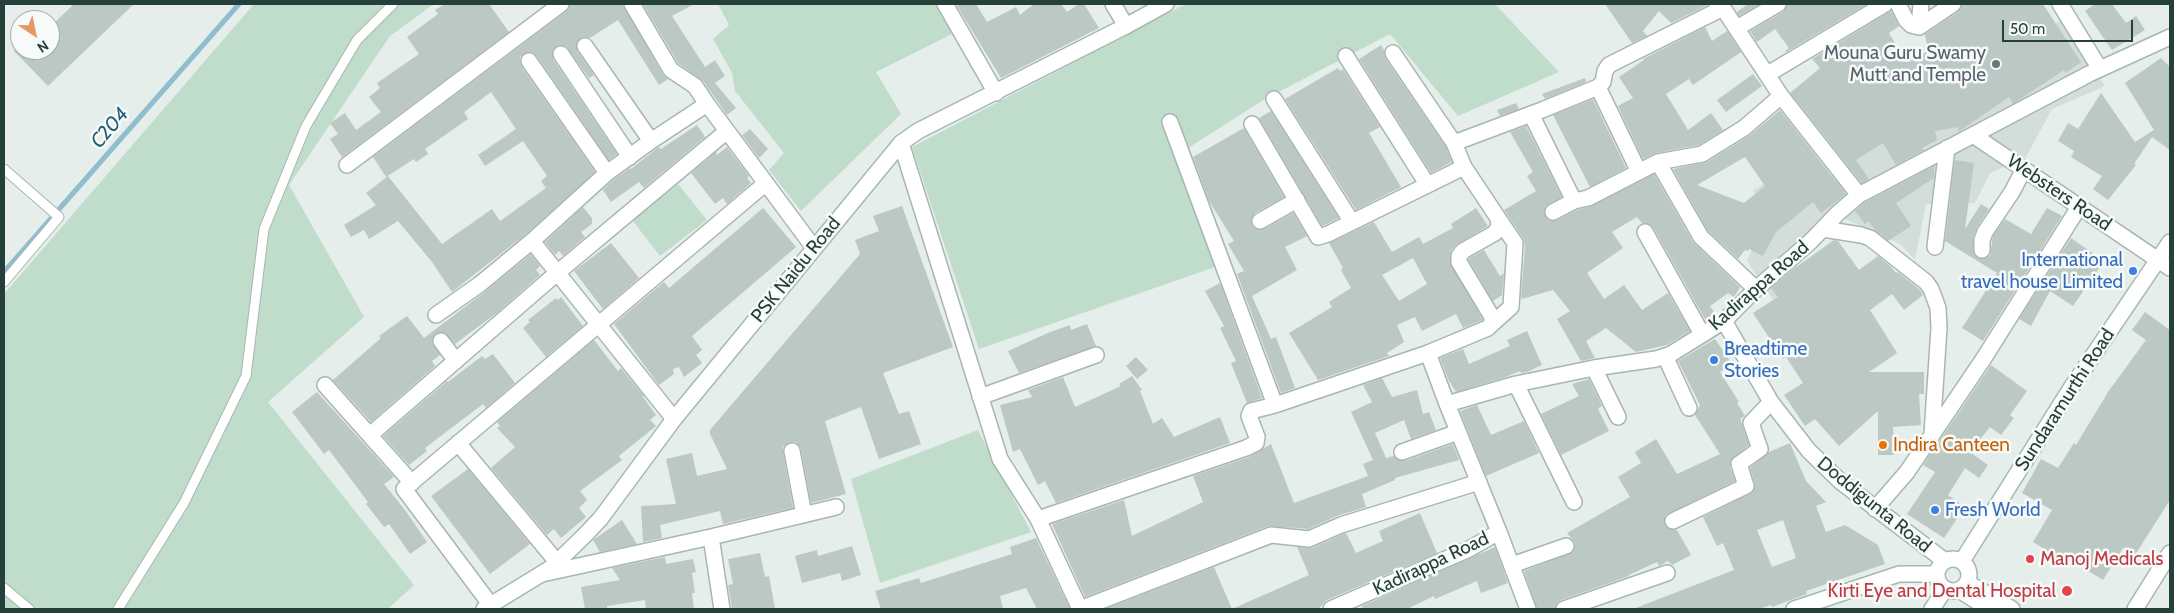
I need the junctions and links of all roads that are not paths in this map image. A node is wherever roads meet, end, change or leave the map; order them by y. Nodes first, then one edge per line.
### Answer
1 (393, 4) edge
2 (561, 4) edge
3 (632, 4) edge
4 (945, 4) edge
5 (1113, 4) edge
6 (1166, 4) edge
7 (1778, 4) edge
8 (1885, 4) edge
9 (1898, 4) edge
10 (1921, 4) edge
11 (1952, 4) edge
12 (2060, 4) edge
13 (1720, 6) edge
14 (1126, 26) junction
15 (1919, 27) junction
16 (1737, 28) junction
17 (2170, 37) edge
18 (585, 46) dead end
19 (1393, 53) dead end
20 (561, 54) dead end
21 (1346, 56) dead end
22 (529, 61) dead end
23 (2100, 68) junction
24 (1768, 74) junction
25 (1598, 87) junction
26 (996, 93) junction
27 (1781, 96) junction
28 (1274, 99) dead end
29 (707, 104) junction
30 (1531, 114) junction
31 (1170, 122) dead end
32 (1252, 124) dead end
33 (727, 131) junction
34 (1973, 135) junction
35 (651, 141) junction
36 (900, 143) junction
37 (1454, 143) junction
38 (1947, 148) junction
39 (630, 157) junction
40 (1658, 162) junction
41 (347, 165) dead end
42 (1464, 167) junction
43 (4, 169) edge
44 (2024, 169) junction
45 (1639, 172) junction
46 (607, 173) junction
47 (766, 183) junction
48 (1426, 184) junction
49 (1859, 195) junction
50 (1296, 200) junction
51 (1574, 201) junction
52 (2079, 207) junction
53 (1553, 212) dead end
54 (1498, 218) junction
55 (1260, 221) dead end
56 (1352, 222) junction
57 (1823, 229) junction
58 (1645, 232) dead end
59 (532, 241) junction
60 (2170, 242) edge
61 (1935, 247) dead end
62 (814, 248) junction
63 (1982, 250) dead end
64 (2164, 264) edge
65 (557, 273) junction
66 (4, 282) edge
67 (1756, 289) junction
68 (436, 315) dead end
69 (1724, 321) junction
70 (598, 324) junction
71 (1492, 324) junction
72 (1702, 334) junction
73 (441, 341) dead end
74 (1428, 354) junction
75 (1096, 355) dead end
76 (1665, 356) junction
77 (456, 361) junction
78 (1594, 368) junction
79 (1516, 384) junction
80 (324, 385) dead end
81 (980, 397) junction
82 (1771, 402) junction
83 (1447, 404) junction
84 (1275, 405) junction
85 (1689, 408) dead end
86 (1618, 417) dead end
87 (674, 419) junction
88 (1458, 432) junction
89 (1932, 434) junction
90 (370, 435) junction
91 (458, 443) junction
92 (792, 451) dead end
93 (1402, 452) dead end
94 (1479, 482) junction
95 (412, 483) junction
96 (1574, 502) dead end
97 (836, 507) dead end
98 (1875, 509) junction
99 (804, 514) junction
100 (1038, 519) junction
101 (1673, 521) dead end
102 (1499, 532) junction
103 (711, 537) junction
104 (1566, 546) dead end
105 (2170, 553) edge
106 (1962, 561) junction
107 (558, 562) junction
108 (1512, 565) junction
109 (1941, 567) junction
110 (1667, 573) dead end
111 (542, 574) junction
112 (1957, 587) junction
113 (4, 588) edge
114 (487, 607) edge
115 (29, 609) edge
116 (118, 609) edge
117 (722, 609) edge
118 (1080, 609) edge
119 (1331, 609) edge
120 (1528, 609) edge
121 (1564, 609) edge
122 (1794, 609) edge
123 (1932, 609) edge
124 (1989, 609) edge
125 (2012, 609) edge
126 (2135, 609) edge

1 - 116 lane
2 - 41 street
3 - 29 street
4 - 26 street
5 - 14 street
6 - 14 street, PSK Naidu Road
7 - 16 street
8 - 24 street
9 - 15 street
10 - 15 street
11 - 15 street
12 - 23 street
13 - 16 street
13 - 25 street
14 - 26 street, PSK Naidu Road
16 - 24 street
17 - 23 street, Kadirappa Road
18 - 35 street
19 - 37 street
20 - 39 street
21 - 48 street
22 - 46 street
23 - 34 street, Kadirappa Road
24 - 27 street
25 - 30 street
25 - 45 street
26 - 36 street, PSK Naidu Road
27 - 40 street
27 - 49 street
28 - 56 street
29 - 33 street
29 - 35 street
30 - 37 street
30 - 51 street
31 - 84 street
32 - 50 street
33 - 47 street
33 - 65 street
34 - 38 street, Kadirappa Road
34 - 44 street, Websters Road
35 - 39 street
36 - 62 street, PSK Naidu Road
36 - 81 street
37 - 42 street
38 - 49 street, Kadirappa Road
38 - 61 street
39 - 46 street
40 - 45 street
40 - 67 street
42 - 48 street
42 - 54 street
43 - 66 lane
44 - 52 street, Websters Road
44 - 63 street
45 - 51 street
46 - 59 street
47 - 62 street
47 - 70 street
48 - 56 street
49 - 57 street, Kadirappa Road
50 - 55 street
50 - 56 street
51 - 53 street
52 - 64 street, Websters Road
52 - 89 street
54 - 71 street
54 - 71 street
57 - 67 street, Kadirappa Road
57 - 89 street
58 - 72 street
59 - 65 street
59 - 68 street
60 - 64 street, Sundaramurthi Road
62 - 87 street, PSK Naidu Road
64 - 106 street, Sundaramurthi Road
65 - 70 street
65 - 77 street
67 - 69 street, Kadirappa Road
69 - 72 street, Kadirappa Road
69 - 82 street, Doddigunta Road
70 - 87 street
70 - 91 street
71 - 74 street
72 - 76 street, Kadirappa Road
73 - 77 street
74 - 83 street
74 - 84 street
75 - 81 street
76 - 78 street, Kadirappa Road
76 - 85 street
77 - 90 street
78 - 79 street, Kadirappa Road
78 - 86 street
79 - 83 street, Kadirappa Road
79 - 96 street
80 - 90 street
81 - 100 street
82 - 98 street, Doddigunta Road
82 - 101 street
83 - 88 street, Kadirappa Road
84 - 100 street
87 - 107 street, PSK Naidu Road
88 - 93 street
88 - 94 street, Kadirappa Road
89 - 98 street
90 - 95 street
91 - 95 street
91 - 107 street
92 - 99 street
94 - 102 street, Kadirappa Road
94 - 118 street
95 - 114 street
97 - 99 street
98 - 109 street, Doddigunta Road
99 - 103 street
100 - 118 street
102 - 108 street
102 - 119 street, Kadirappa Road
103 - 111 street
103 - 117 street
104 - 108 street
105 - 126 street
106 - 109 street
106 - 112 street
107 - 111 street, PSK Naidu Road
108 - 120 street
109 - 112 street
109 - 122 street
110 - 121 street
111 - 114 street, PSK Naidu Road
112 - 123 street
112 - 124 street
112 - 125 street
113 - 115 lane

